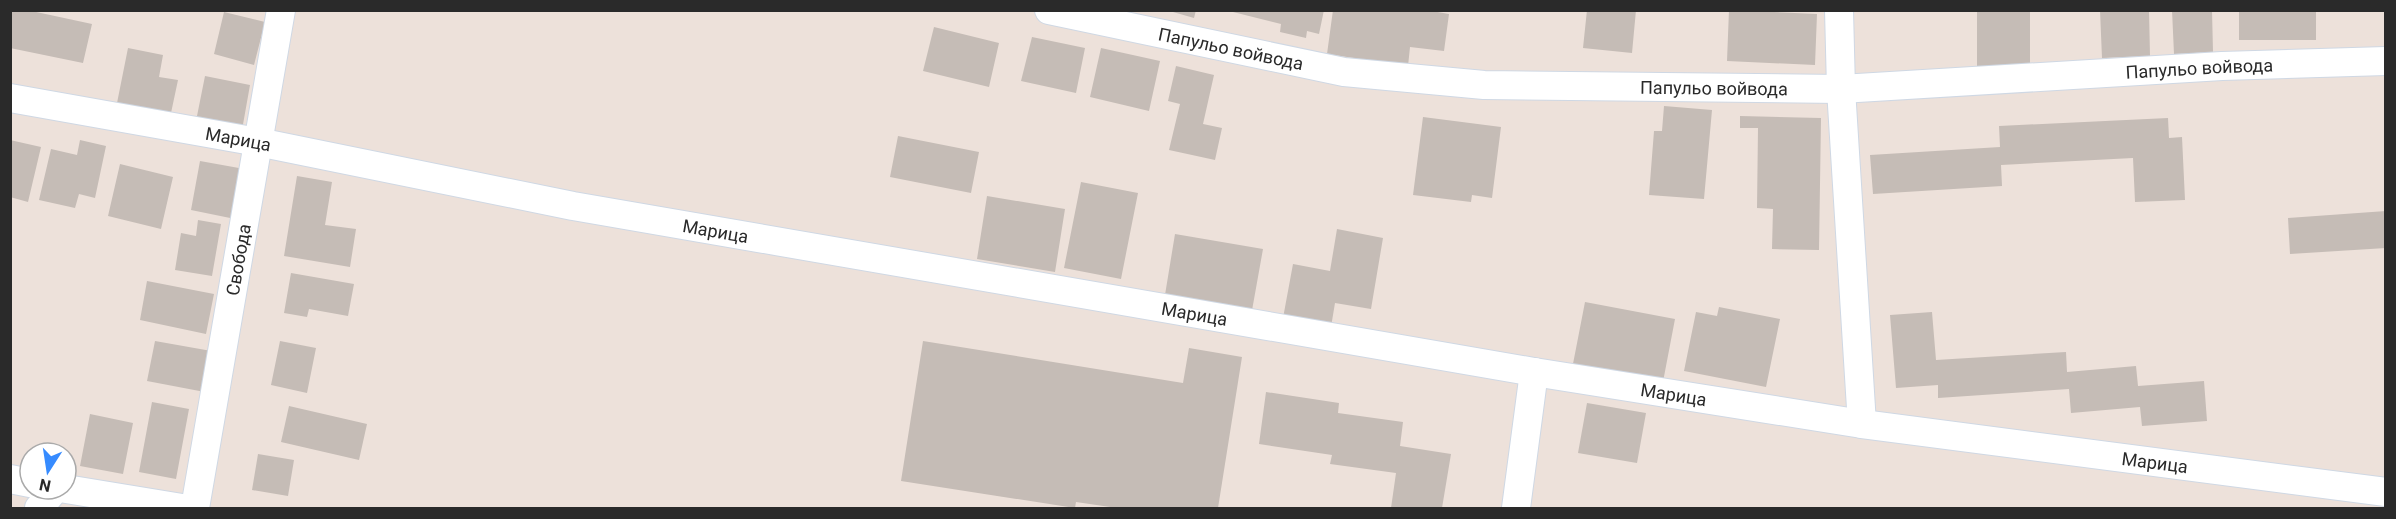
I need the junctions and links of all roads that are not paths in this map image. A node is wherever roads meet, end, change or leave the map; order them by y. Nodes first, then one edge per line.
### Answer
1 (281, 10) edge
2 (1049, 10) edge
3 (1839, 10) edge
4 (2385, 61) edge
5 (1841, 89) junction
6 (10, 98) edge
7 (258, 142) junction
8 (1534, 372) junction
9 (1862, 424) junction
10 (78, 491) edge
11 (2385, 492) edge
12 (2327, 497) edge
13 (182, 508) edge
14 (195, 508) edge
15 (1516, 508) edge

1 - 7 street, Свобода
2 - 5 street, Папульо войвода
3 - 5 street
4 - 5 street, Папульо войвода
5 - 9 street
6 - 7 street, Марица
7 - 8 street, Марица
7 - 14 street, Свобода
8 - 9 street, Марица
8 - 15 street
9 - 12 street, Марица
10 - 13 street
11 - 12 street, Марица

